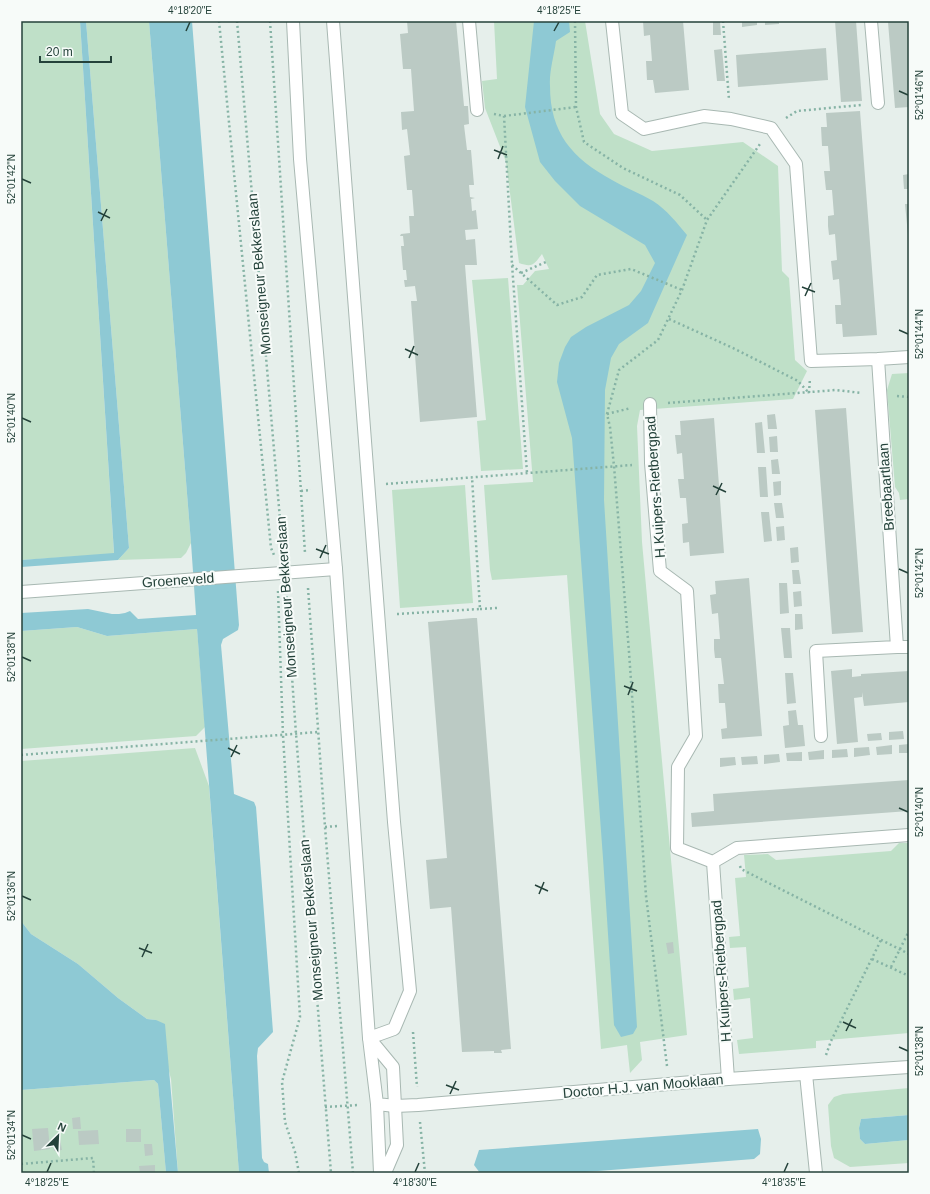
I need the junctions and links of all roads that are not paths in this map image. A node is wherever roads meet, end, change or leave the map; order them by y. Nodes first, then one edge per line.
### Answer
1 (293, 21) edge
2 (333, 21) edge
3 (469, 21) edge
4 (612, 21) edge
5 (871, 21) edge
6 (878, 103) road end
7 (477, 110) road end
8 (909, 357) edge
9 (878, 359) junction
10 (650, 404) road end
11 (336, 569) junction
12 (21, 592) edge
13 (903, 647) edge
14 (821, 736) dead end
15 (909, 835) edge
16 (713, 862) junction
17 (370, 1038) junction
18 (909, 1067) edge
19 (806, 1074) junction
20 (728, 1079) junction
21 (377, 1104) junction
22 (395, 1106) junction
23 (380, 1173) edge
24 (385, 1173) edge
25 (816, 1173) edge

1 - 11 street
2 - 17 street
3 - 7 street
4 - 9 street
5 - 6 street
8 - 9 street
9 - 13 street, Breebaartlaan
10 - 16 street, H Kuipers-Rietbergpad
11 - 12 street, Groeneveld
11 - 17 street
13 - 14 street, Breebaartlaan
15 - 16 street
16 - 20 street, H Kuipers-Rietbergpad
17 - 21 street
17 - 22 street
18 - 19 street, Doctor H.J. van Mooklaan
19 - 20 street, Doctor H.J. van Mooklaan
19 - 25 street
20 - 22 street, Doctor H.J. van Mooklaan
21 - 22 street, Doctor H.J. van Mooklaan
21 - 23 street
22 - 24 street

